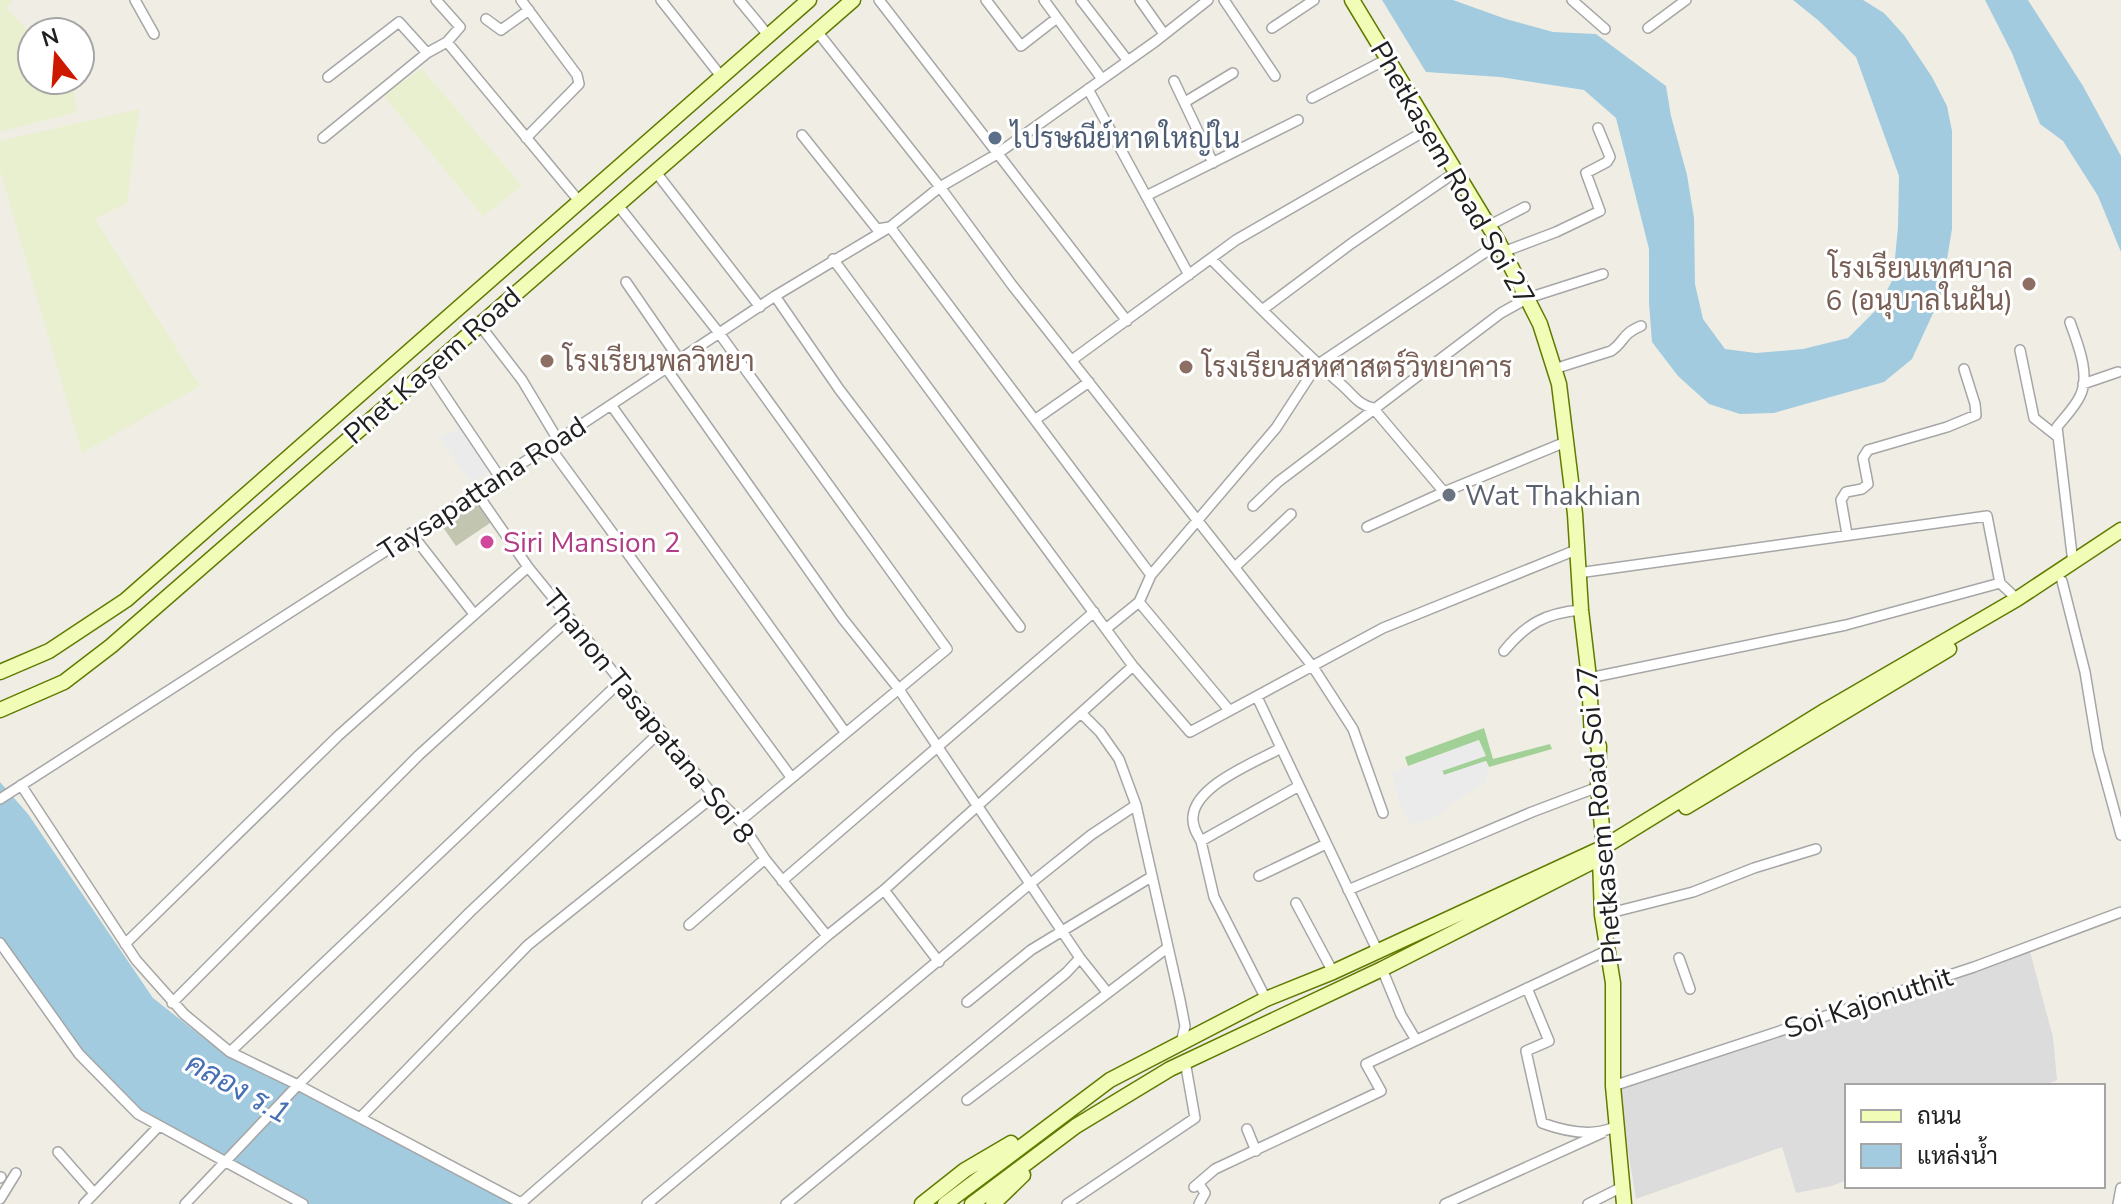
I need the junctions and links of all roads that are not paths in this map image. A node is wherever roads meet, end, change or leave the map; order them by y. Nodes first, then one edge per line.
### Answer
1 (135, 0) edge
2 (436, 0) edge
3 (521, 0) edge
4 (661, 0) edge
5 (739, 0) edge
6 (809, 0) edge
7 (853, 0) edge
8 (879, 0) edge
9 (986, 0) edge
10 (1044, 0) edge
11 (1081, 0) edge
12 (1140, 0) edge
13 (1208, 0) edge
14 (1224, 0) edge
15 (1314, 0) edge
16 (1352, 0) edge
17 (1572, 0) edge
18 (1686, 0) edge
19 (529, 10) junction
20 (1057, 18) junction
21 (486, 19) dead end
22 (1272, 28) dead end
23 (1648, 28) dead end
24 (1605, 29) dead end
25 (816, 30) junction
26 (154, 34) dead end
27 (1164, 34) junction
28 (768, 35) junction
29 (447, 42) junction
30 (427, 53) junction
31 (1389, 58) junction
32 (1128, 61) junction
33 (1233, 73) dead end
34 (720, 75) junction
35 (1275, 76) dead end
36 (328, 77) dead end
37 (1102, 79) junction
38 (1174, 81) dead end
39 (1088, 89) junction
40 (1312, 98) dead end
41 (1185, 102) junction
42 (1298, 120) dead end
43 (1430, 128) junction
44 (1598, 128) dead end
45 (802, 135) dead end
46 (323, 138) dead end
47 (526, 138) junction
48 (997, 154) junction
49 (1213, 163) junction
50 (655, 171) junction
51 (1457, 171) junction
52 (940, 187) junction
53 (1146, 196) junction
54 (579, 201) junction
55 (617, 204) junction
56 (1525, 207) dead end
57 (1490, 225) junction
58 (890, 227) junction
59 (1501, 247) junction
60 (516, 256) junction
61 (833, 259) junction
62 (1211, 259) junction
63 (1603, 274) dead end
64 (1189, 275) junction
65 (533, 277) junction
66 (626, 282) dead end
67 (775, 296) junction
68 (1528, 298) junction
69 (760, 307) junction
70 (1262, 310) junction
71 (1127, 321) junction
72 (2070, 322) dead end
73 (479, 324) junction
74 (1641, 326) dead end
75 (719, 333) junction
76 (2020, 350) dead end
77 (679, 359) junction
78 (1072, 360) junction
79 (1317, 365) junction
80 (666, 368) junction
81 (427, 369) junction
82 (1554, 369) junction
83 (1964, 369) dead end
84 (2118, 372) dead end
85 (1089, 382) junction
86 (2083, 384) junction
87 (611, 405) junction
88 (1373, 408) junction
89 (338, 413) junction
90 (1036, 419) junction
91 (354, 433) junction
92 (2058, 437) junction
93 (1568, 441) junction
94 (554, 443) junction
95 (499, 476) junction
96 (476, 492) junction
97 (1444, 492) junction
98 (1253, 506) dead end
99 (1291, 514) dead end
100 (1198, 521) junction
101 (1367, 527) dead end
102 (2121, 530) edge
103 (411, 533) junction
104 (1847, 534) junction
105 (2121, 539) edge
106 (1576, 550) junction
107 (2073, 563) junction
108 (528, 567) junction
109 (1235, 567) junction
110 (1578, 573) junction
111 (1151, 575) junction
112 (2062, 581) junction
113 (2000, 583) junction
114 (2017, 599) junction
115 (1139, 602) junction
116 (1581, 610) junction
117 (1094, 612) junction
118 (474, 614) junction
119 (570, 618) junction
120 (1980, 626) junction
121 (1020, 627) dead end
122 (1107, 628) junction
123 (1504, 651) dead end
124 (1133, 666) junction
125 (1313, 667) junction
126 (0, 672) edge
127 (1589, 678) junction
128 (621, 681) junction
129 (898, 688) junction
130 (1257, 697) junction
131 (0, 710) edge
132 (1229, 710) junction
133 (1081, 713) junction
134 (661, 731) junction
135 (845, 732) junction
136 (1281, 748) junction
137 (938, 749) junction
138 (791, 777) junction
139 (21, 785) junction
140 (1299, 786) junction
141 (1598, 787) junction
142 (714, 796) junction
143 (0, 799) edge
144 (977, 804) junction
145 (1136, 805) junction
146 (1383, 813) dead end
147 (740, 821) junction
148 (2121, 835) edge
149 (1201, 841) junction
150 (1326, 844) junction
151 (1816, 849) dead end
152 (1602, 853) junction
153 (765, 859) junction
154 (1259, 876) dead end
155 (1151, 877) junction
156 (782, 881) junction
157 (1031, 883) junction
158 (884, 890) junction
159 (1348, 890) junction
160 (1296, 903) dead end
161 (2121, 912) edge
162 (1602, 915) junction
163 (689, 925) dead end
164 (1062, 929) junction
165 (827, 936) junction
166 (0, 943) edge
167 (125, 944) junction
168 (1167, 948) junction
169 (1606, 951) junction
170 (1378, 952) junction
171 (1080, 958) junction
172 (1679, 958) dead end
173 (939, 962) junction
174 (1382, 969) junction
175 (1333, 972) junction
176 (1527, 988) junction
177 (1690, 989) dead end
178 (1107, 992) junction
179 (1266, 999) junction
180 (967, 1002) dead end
181 (172, 1003) junction
182 (1416, 1040) junction
183 (1181, 1043) junction
184 (230, 1052) junction
185 (1185, 1061) junction
186 (298, 1085) junction
187 (1613, 1086) junction
188 (967, 1100) dead end
189 (1068, 1109) junction
190 (360, 1118) junction
191 (159, 1126) junction
192 (1076, 1126) junction
193 (1615, 1127) junction
194 (1247, 1129) dead end
195 (1256, 1151) junction
196 (58, 1152) dead end
197 (225, 1162) junction
198 (16, 1173) dead end
199 (1622, 1187) junction
200 (2121, 1188) edge
201 (94, 1193) junction
202 (0, 1199) edge
203 (84, 1204) edge
204 (185, 1204) edge
205 (303, 1204) edge
206 (521, 1204) edge
207 (647, 1204) edge
208 (786, 1204) edge
209 (922, 1204) edge
210 (945, 1204) edge
211 (972, 1204) edge
212 (993, 1204) edge
213 (1067, 1204) edge
214 (1199, 1204) edge
215 (1445, 1204) edge
216 (1588, 1204) edge
217 (1624, 1204) edge
218 (2118, 1204) edge

1 - 26 street
2 - 29 street
3 - 19 street
4 - 34 street
5 - 28 street
6 - 28 main road, Phet Kasem Road
7 - 25 main road, Phet Kasem Road
8 - 48 street
9 - 20 street
10 - 20 street
11 - 32 street
12 - 27 street
13 - 27 street, Taysapattana Road
14 - 35 street
15 - 22 street
16 - 31 main road, Phetkasem Road Soi 27
17 - 24 street
18 - 23 street
19 - 21 street
19 - 47 street
20 - 37 street
25 - 50 main road, Phet Kasem Road
25 - 52 street
27 - 32 street, Taysapattana Road
28 - 34 main road, Phet Kasem Road
29 - 30 street
29 - 47 street
30 - 36 street
30 - 46 street
31 - 40 street
31 - 43 main road, Phetkasem Road Soi 27
32 - 37 street, Taysapattana Road
33 - 41 street
34 - 54 main road, Phet Kasem Road
37 - 39 street, Taysapattana Road
38 - 41 street
39 - 48 street, Taysapattana Road
39 - 53 street
41 - 49 street
42 - 49 street
43 - 51 main road, Phetkasem Road Soi 27
43 - 62 street
44 - 59 street
45 - 58 street
47 - 54 street
48 - 52 street, Taysapattana Road
48 - 71 street
49 - 53 street
50 - 55 main road, Phet Kasem Road
50 - 69 street
51 - 57 main road, Phetkasem Road Soi 27
51 - 70 street
52 - 58 street, Taysapattana Road
52 - 78 street
53 - 64 street
54 - 60 main road, Phet Kasem Road
55 - 65 main road, Phet Kasem Road
55 - 75 street
56 - 57 street
57 - 59 main road, Phetkasem Road Soi 27
58 - 61 street, Taysapattana Road
58 - 90 street
59 - 68 main road, Phetkasem Road Soi 27
59 - 79 street
60 - 65 main road
60 - 89 main road, Phet Kasem Road
61 - 67 street, Taysapattana Road
61 - 117 street
62 - 64 street
62 - 70 street
63 - 68 street
64 - 71 street
65 - 73 main road, Phet Kasem Road
66 - 77 street
67 - 69 street, Taysapattana Road
67 - 121 street
68 - 82 main road, Phetkasem Road Soi 27
68 - 88 street
69 - 75 street, Taysapattana Road
70 - 79 street
71 - 78 street
72 - 86 street
73 - 81 main road, Phet Kasem Road
73 - 94 street
74 - 82 street
75 - 77 street, Taysapattana Road
75 - 129 street
76 - 92 street
77 - 80 street, Taysapattana Road
78 - 85 street
79 - 88 street
79 - 100 street
80 - 87 street, Taysapattana Road
80 - 129 street
81 - 91 main road, Phet Kasem Road
81 - 95 street
82 - 93 main road, Phetkasem Road Soi 27
83 - 104 street
84 - 86 street
85 - 90 street
85 - 100 street
86 - 92 street
87 - 94 street, Taysapattana Road
87 - 135 street
88 - 97 street
88 - 98 street
89 - 91 main road
89 - 126 main road, Phet Kasem Road
90 - 111 street
91 - 131 main road, Phet Kasem Road
92 - 107 street
93 - 97 street
93 - 106 main road, Phetkasem Road Soi 27
94 - 95 street, Taysapattana Road
94 - 138 street
95 - 96 street, Taysapattana Road
96 - 103 street, Taysapattana Road
96 - 108 street, Thanon Tasapatana Soi 8
97 - 101 street
99 - 109 street
100 - 109 street
100 - 111 street
102 - 107 main road
103 - 118 street
103 - 139 street, Taysapattana Road
104 - 110 street
104 - 113 street
105 - 112 main road
106 - 110 main road, Phetkasem Road Soi 27
106 - 125 street
107 - 114 main road
108 - 118 street
108 - 119 street, Thanon Tasapatana Soi 8
109 - 125 street
110 - 116 main road, Phetkasem Road Soi 27
111 - 115 street
112 - 120 main road
112 - 148 street
113 - 114 street
113 - 127 street
114 - 120 main road
115 - 122 street
115 - 132 street
116 - 123 street
116 - 127 main road, Phetkasem Road Soi 27
117 - 122 street
117 - 137 street
118 - 167 street
119 - 128 street, Thanon Tasapatana Soi 8
119 - 181 street
120 - 152 main road
122 - 124 street
124 - 132 street
124 - 133 street
125 - 130 street
125 - 146 street
127 - 141 main road, Phetkasem Road Soi 27
128 - 134 street, Thanon Tasapatana Soi 8
128 - 184 street
129 - 135 street
129 - 137 street
130 - 132 street
130 - 136 street
133 - 144 street
133 - 145 street
134 - 142 street, Thanon Tasapatana Soi 8
134 - 186 street
135 - 138 street
136 - 140 street
136 - 149 street
137 - 144 street
137 - 156 street
138 - 147 street
139 - 143 street, Taysapattana Road
139 - 167 street
140 - 149 street
140 - 150 street
141 - 152 main road, Phetkasem Road Soi 27
141 - 159 street
142 - 147 street, Thanon Tasapatana Soi 8
142 - 190 street
144 - 157 street
144 - 158 street
145 - 155 street
145 - 157 street
147 - 153 street, Thanon Tasapatana Soi 8
149 - 179 street
150 - 154 street
150 - 159 street
151 - 162 street
152 - 162 main road, Phetkasem Road Soi 27
152 - 170 main road
152 - 174 main road
153 - 156 street, Thanon Tasapatana Soi 8
153 - 163 street
155 - 164 street
155 - 168 street
156 - 165 street, Thanon Tasapatana Soi 8
157 - 164 street
157 - 173 street
158 - 165 street
158 - 173 street
159 - 170 street
160 - 175 street
161 - 187 street, Soi Kajonuthit
162 - 169 main road, Phetkasem Road Soi 27
164 - 171 street
164 - 180 street
165 - 206 street
166 - 191 street
167 - 181 street
168 - 178 street
168 - 183 street
169 - 176 street
169 - 187 main road, Phetkasem Road Soi 27
170 - 175 main road
171 - 178 street
171 - 208 street
172 - 177 street
173 - 207 street
174 - 182 street
174 - 185 main road
175 - 179 main road
176 - 182 street
176 - 193 street
178 - 188 street
179 - 183 main road
181 - 184 street
182 - 195 street
183 - 189 main road
184 - 186 street
185 - 192 main road
185 - 213 street
186 - 190 street
186 - 197 street
187 - 193 main road, Phetkasem Road Soi 27
189 - 209 main road
189 - 210 main road
190 - 206 street
191 - 197 street
191 - 201 street
192 - 211 main road
192 - 212 main road
193 - 199 main road, Phetkasem Road Soi 27
193 - 215 street
194 - 195 street
195 - 214 street
196 - 201 street
197 - 204 street
197 - 205 street
198 - 202 street
199 - 216 street
199 - 217 main road, Phetkasem Road Soi 27
200 - 218 street
201 - 203 street

